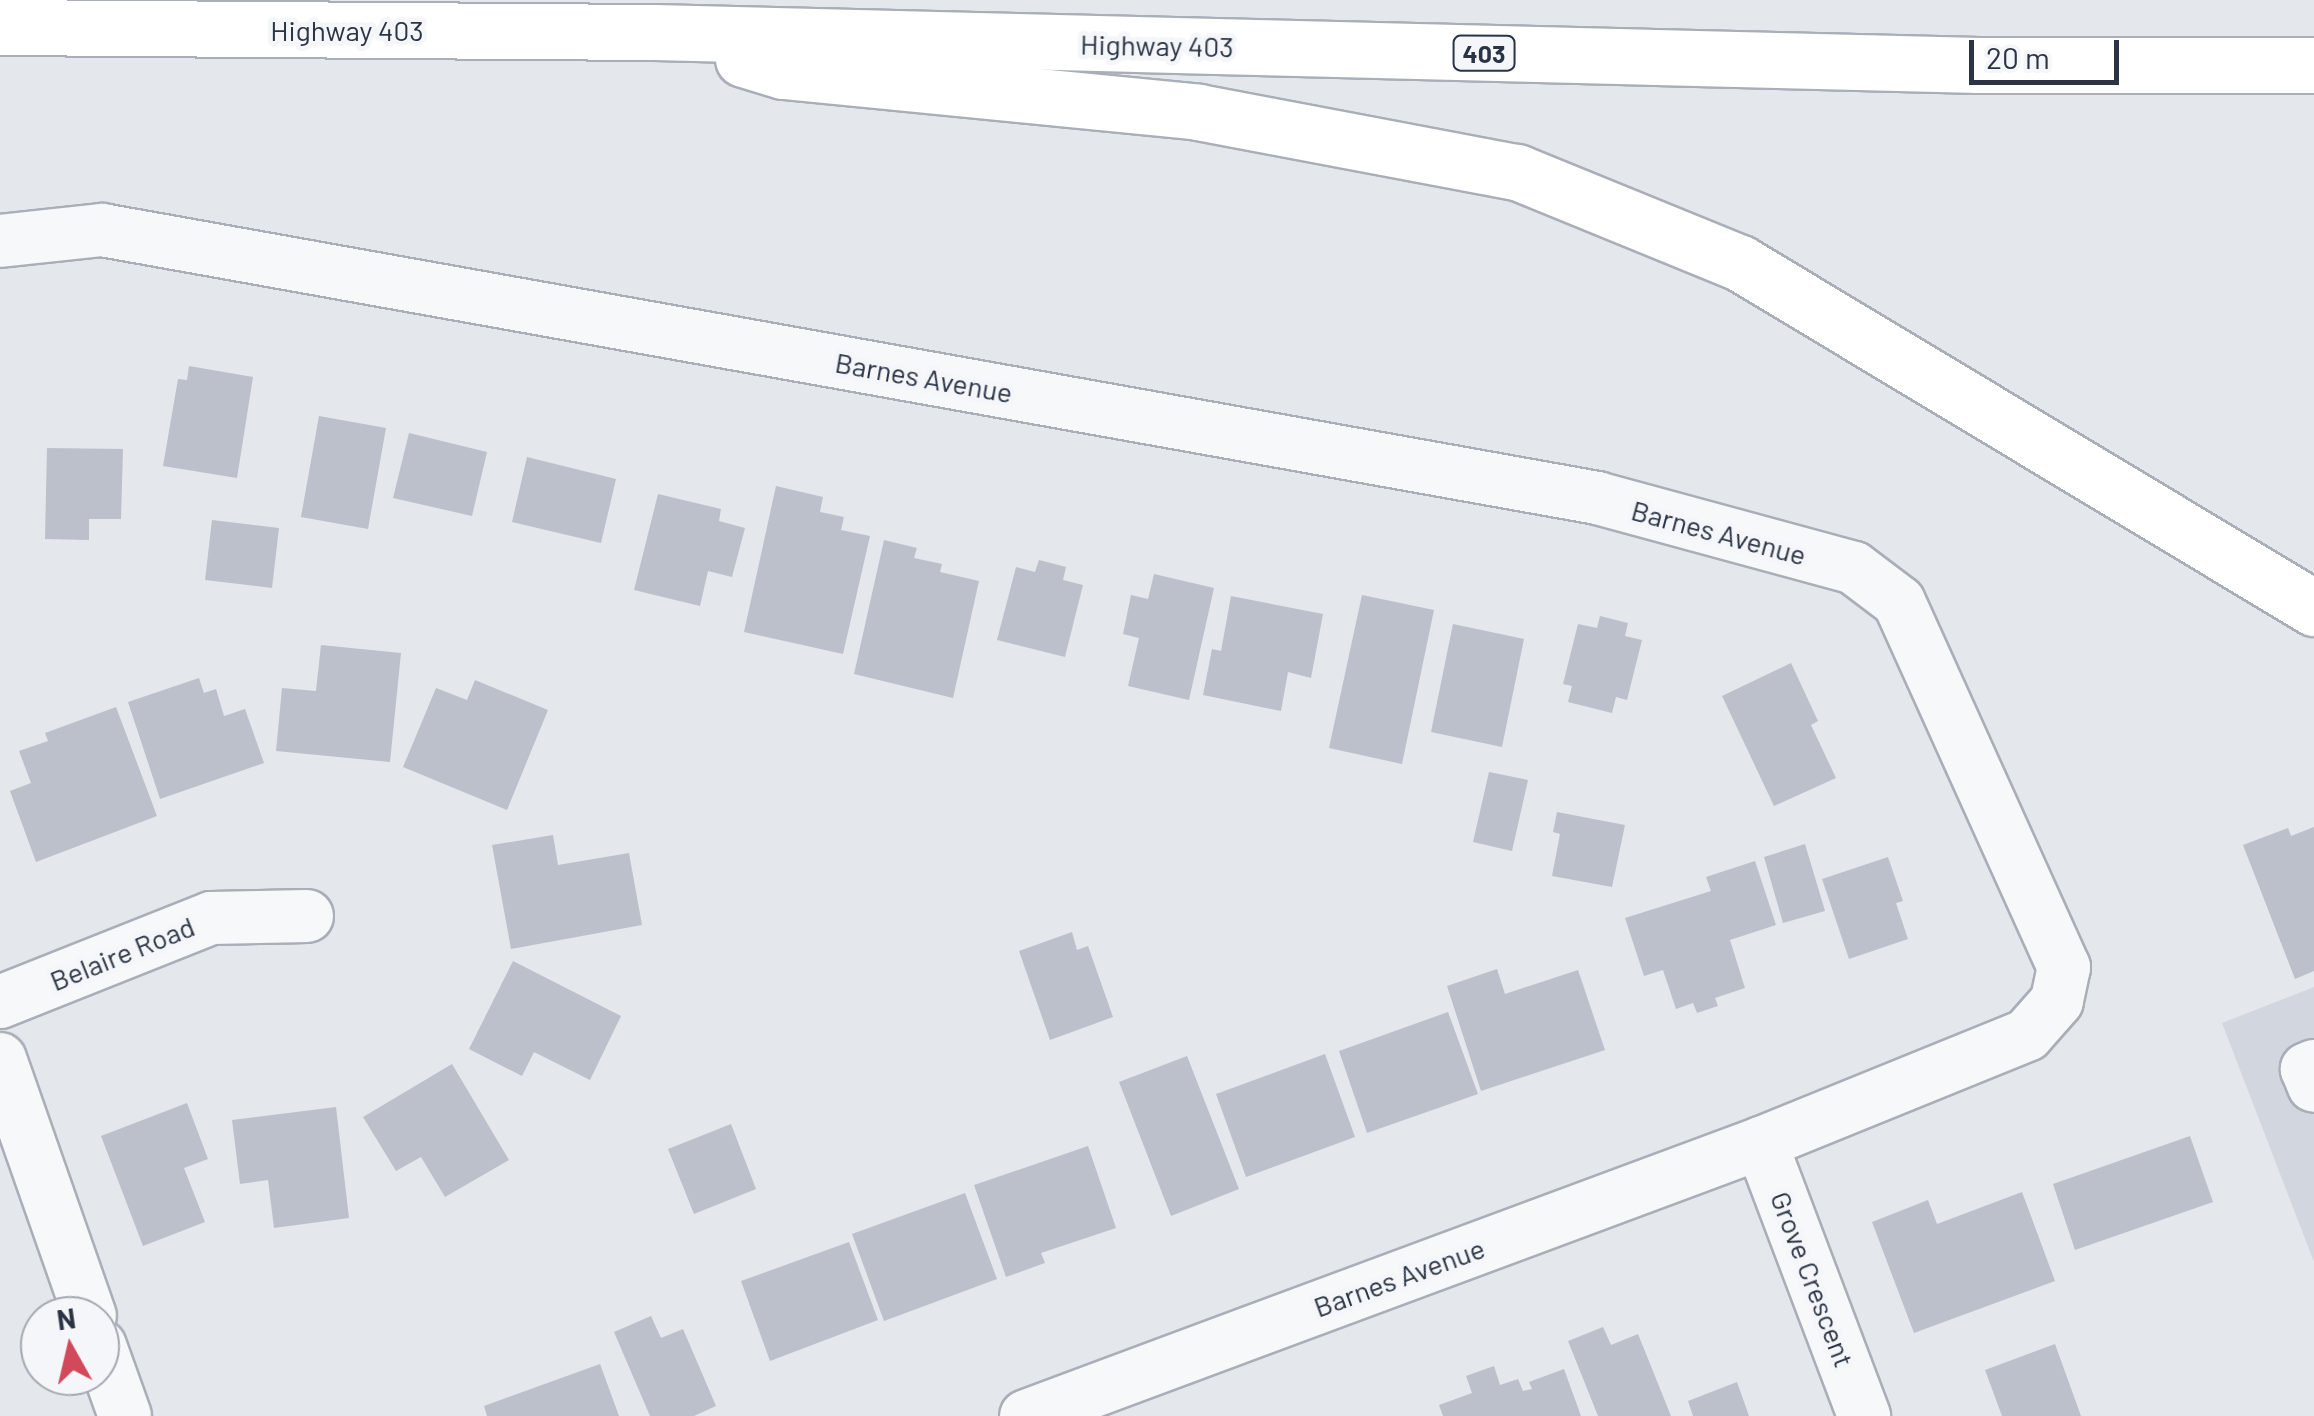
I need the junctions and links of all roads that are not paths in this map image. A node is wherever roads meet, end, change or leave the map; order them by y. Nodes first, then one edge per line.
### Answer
1 (0, 28) edge
2 (654, 32) junction
3 (2314, 65) edge
4 (0, 240) edge
5 (2314, 608) edge
6 (307, 916) dead end
7 (0, 1002) edge
8 (0, 1059) edge
9 (2314, 1066) edge
10 (2314, 1086) edge
11 (1761, 1143) junction
12 (83, 1296) edge
13 (1026, 1416) edge
14 (1864, 1416) edge

1 - 2 highway, Highway 403 / 403
2 - 3 highway, Highway 403 / 403
2 - 5 highway
4 - 11 street, Barnes Avenue
6 - 7 street, Belaire Road
8 - 12 street
9 - 10 street
11 - 13 street, Barnes Avenue
11 - 14 street, Grove Crescent

